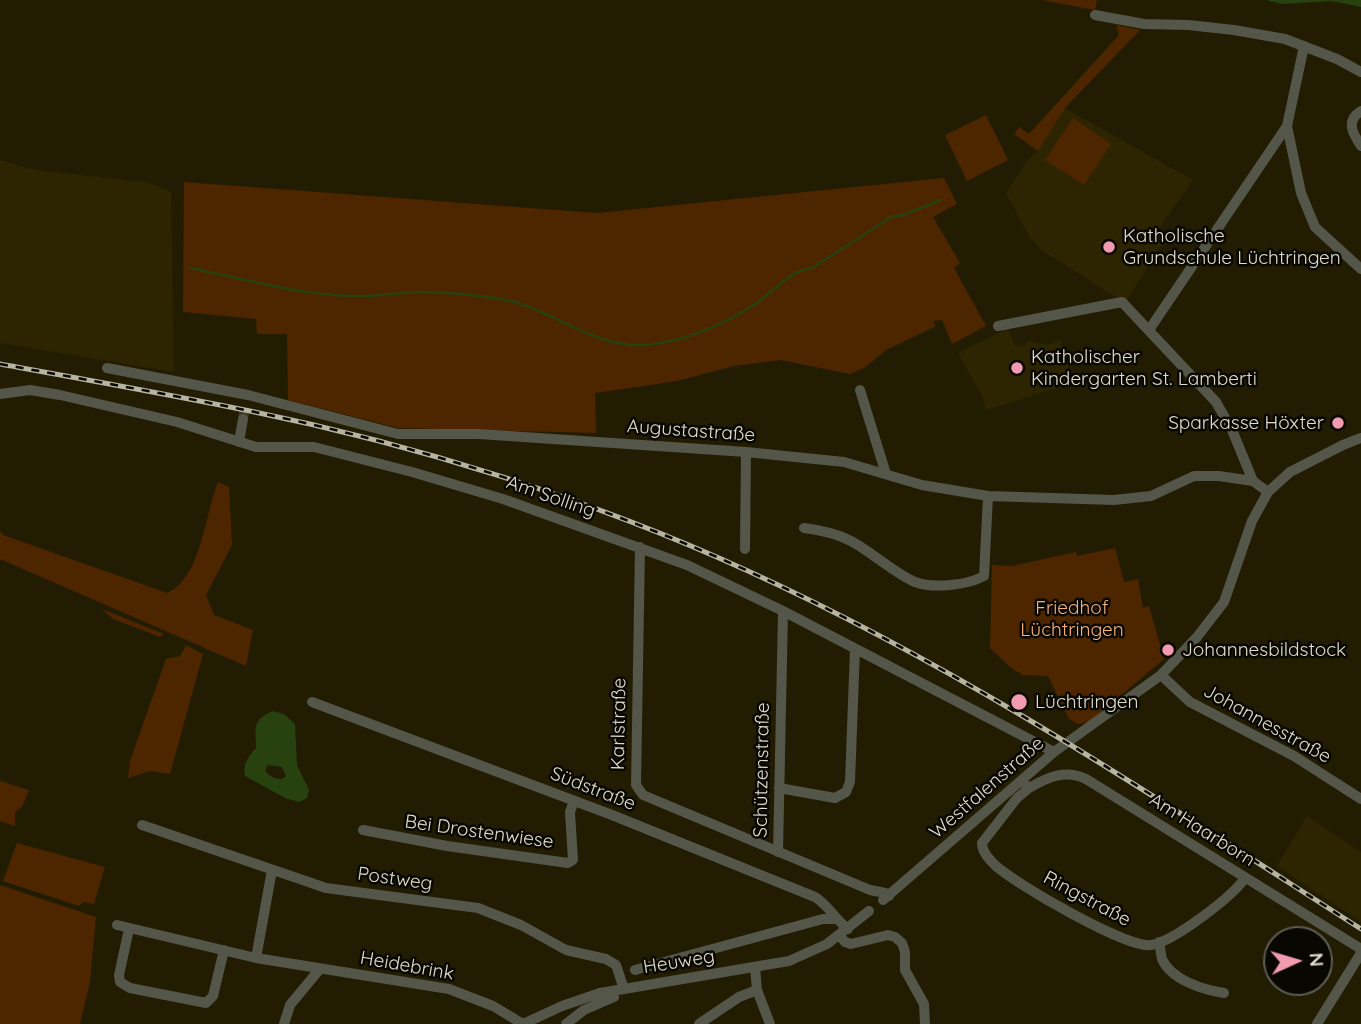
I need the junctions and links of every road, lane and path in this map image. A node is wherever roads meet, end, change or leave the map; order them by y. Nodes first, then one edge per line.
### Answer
1 (1095, 15) dead end
2 (1304, 46) junction
3 (1361, 72) edge
4 (1361, 111) edge
5 (1287, 126) junction
6 (1361, 146) edge
7 (1361, 269) edge
8 (998, 326) dead end
9 (1149, 330) junction
10 (107, 368) dead end
11 (860, 390) dead end
12 (0, 394) edge
13 (248, 396) junction
14 (1361, 438) edge
15 (239, 442) junction
16 (746, 452) junction
17 (886, 474) junction
18 (1252, 481) junction
19 (1268, 492) junction
20 (988, 496) junction
21 (804, 528) dead end
22 (640, 547) junction
23 (745, 549) dead end
24 (783, 611) junction
25 (855, 649) junction
26 (1161, 675) junction
27 (312, 702) dead end
28 (1054, 752) junction
29 (1025, 784) junction
30 (779, 788) junction
31 (1361, 799) edge
32 (574, 800) junction
33 (142, 825) dead end
34 (363, 830) dead end
35 (778, 852) junction
36 (272, 870) junction
37 (1245, 878) junction
38 (886, 898) joint
39 (869, 911) dead end
40 (835, 919) junction
41 (117, 925) dead end
42 (129, 929) junction
43 (844, 932) junction
44 (1159, 942) junction
45 (224, 950) junction
46 (1361, 951) edge
47 (256, 958) junction
48 (755, 967) junction
49 (319, 970) junction
50 (635, 970) dead end
51 (619, 990) junction
52 (757, 990) junction
53 (1224, 993) dead end
54 (284, 1024) edge
55 (523, 1024) edge
56 (566, 1024) edge
57 (699, 1024) edge
58 (770, 1024) edge
59 (925, 1024) edge
60 (1317, 1024) edge

1 - 2 street
2 - 3 street
2 - 5 street
4 - 6 street
5 - 7 street
5 - 9 street
8 - 9 street
9 - 18 street
10 - 13 street, Augustastraße
11 - 17 street
12 - 15 street, Am Solling
13 - 15 street
13 - 16 street, Augustastraße
14 - 19 street, Westfalenstraße
15 - 22 street, Am Solling
16 - 17 street, Augustastraße
16 - 23 street
17 - 20 street, Augustastraße
18 - 19 street, Augustastraße
18 - 20 street, Augustastraße
19 - 26 street, Westfalenstraße
20 - 21 street
22 - 24 street, Am Solling
22 - 35 street, Karlstraße
24 - 25 street, Am Solling
24 - 30 street, Schützenstraße
25 - 28 street, Am Solling
25 - 30 street
26 - 28 street, Westfalenstraße
26 - 31 street, Johannesstraße
27 - 32 street, Südstraße
28 - 29 street, Westfalenstraße
29 - 37 street, Am Haarborn
29 - 38 street, Westfalenstraße
29 - 44 street, Ringstraße
30 - 35 street, Schützenstraße
32 - 34 street, Bei Drostenwiese
32 - 40 street, Südstraße
33 - 36 street, Postweg
35 - 38 street, Schützenstraße
36 - 47 street
36 - 51 street, Postweg
37 - 44 street
37 - 46 street, Am Haarborn
39 - 43 street
40 - 43 street, Südstraße
40 - 50 street, Heuweg
41 - 42 street, Heidebrink
42 - 45 street, Heidebrink
42 - 45 street
43 - 48 street, Heuweg
43 - 59 street
44 - 53 street
45 - 47 street, Heidebrink
46 - 60 street
47 - 49 street, Heidebrink
48 - 51 street, Heuweg
48 - 52 street
49 - 54 street
49 - 55 street, Heidebrink
51 - 55 street, Heuweg
51 - 56 street
52 - 57 street
52 - 58 street

